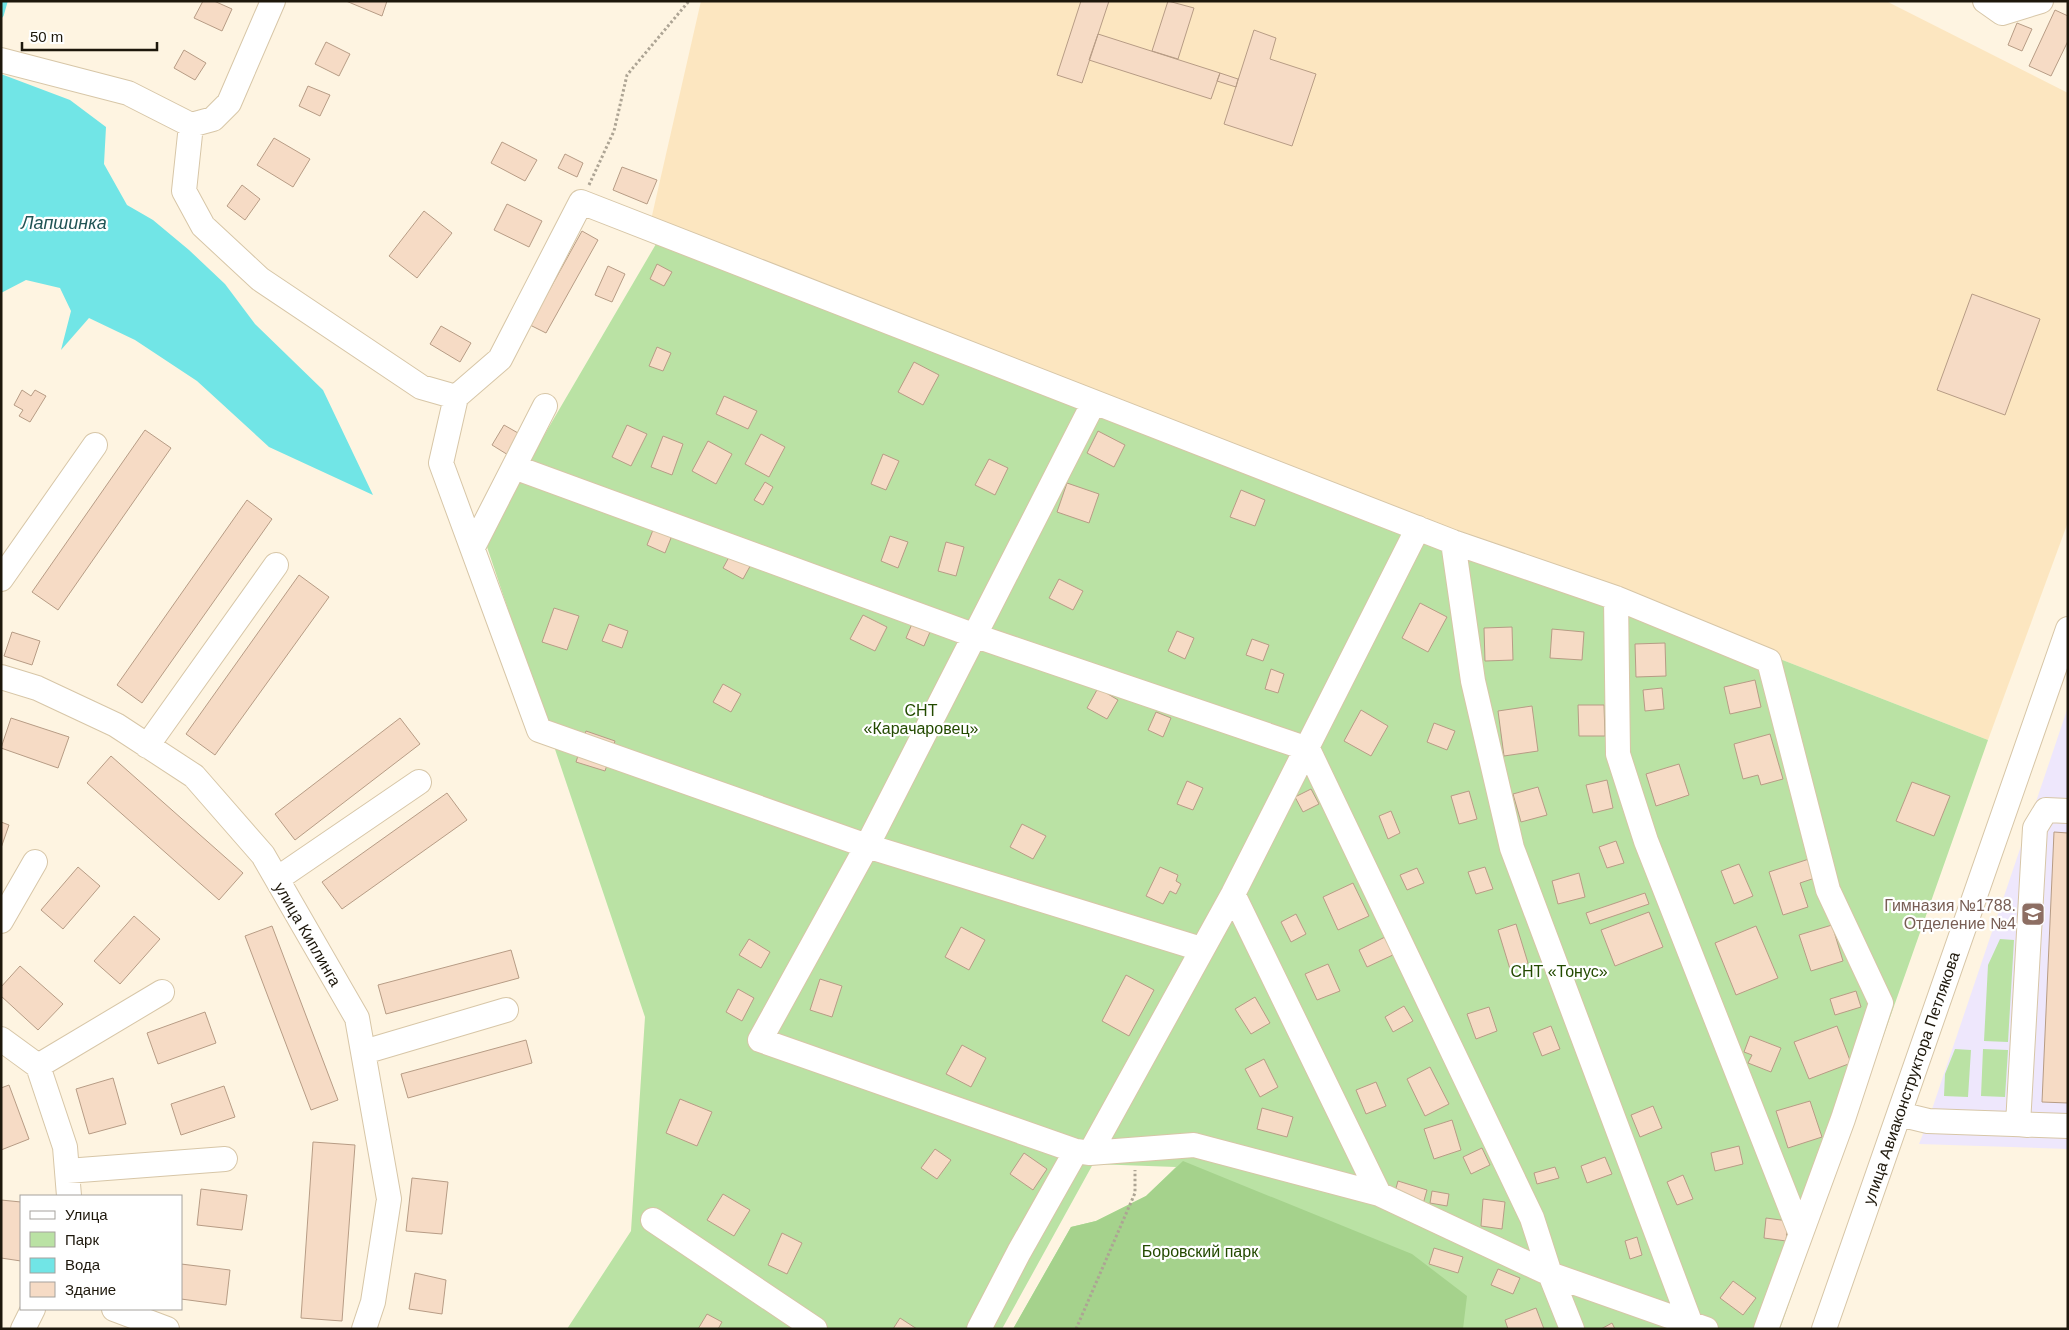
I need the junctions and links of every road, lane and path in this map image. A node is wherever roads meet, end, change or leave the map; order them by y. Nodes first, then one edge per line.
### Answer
1 (273, 1) edge
2 (689, 1) edge
3 (1985, 1) edge
4 (2041, 1) edge
5 (1, 60) edge
6 (191, 125) junction
7 (581, 202) junction
8 (456, 397) junction
9 (1094, 402) junction
10 (545, 406) dead end
11 (95, 445) dead end
12 (514, 467) junction
13 (1418, 528) junction
14 (1453, 542) junction
15 (473, 547) junction
16 (276, 565) dead end
17 (1, 578) edge
18 (1616, 598) junction
19 (2068, 629) edge
20 (973, 635) junction
21 (1, 677) edge
22 (147, 746) junction
23 (1308, 749) junction
24 (419, 782) dead end
25 (2068, 811) edge
26 (867, 846) junction
27 (35, 862) dead end
28 (277, 879) junction
29 (1233, 894) junction
30 (1, 921) edge
31 (1202, 949) junction
32 (162, 992) dead end
33 (506, 1010) dead end
34 (1, 1039) edge
35 (364, 1052) junction
36 (38, 1066) junction
37 (1899, 1114) junction
38 (2028, 1124) junction
39 (2068, 1126) edge
40 (1136, 1149) junction
41 (1083, 1152) junction
42 (226, 1159) dead end
43 (67, 1171) junction
44 (1379, 1194) junction
45 (69, 1195) edge
46 (653, 1220) dead end
47 (1800, 1232) junction
48 (1550, 1274) junction
49 (33, 1310) edge
50 (117, 1310) edge
51 (1698, 1325) edge
52 (23, 1329) edge
53 (167, 1329) edge
54 (364, 1329) edge
55 (815, 1329) edge
56 (979, 1329) edge
57 (1076, 1329) edge
58 (1572, 1329) edge
59 (1766, 1329) edge
60 (1824, 1329) edge

1 - 6 street
2 - 7 path
3 - 4 street
5 - 6 street
6 - 8 street
7 - 8 street
7 - 9 street
8 - 15 street
9 - 13 street
9 - 20 street
10 - 12 street
11 - 17 street
12 - 15 street
12 - 20 street
13 - 14 street
13 - 23 street
14 - 18 street
14 - 51 street
15 - 26 street
16 - 22 street
18 - 47 street
18 - 47 street
19 - 37 street, улица Авиаконструктора Петлякова
20 - 23 street
20 - 26 street
21 - 22 street, улица Киплинга
22 - 28 street, улица Киплинга
23 - 29 street
23 - 48 street
24 - 28 street
25 - 38 street
26 - 31 street
26 - 41 street
27 - 30 street
28 - 35 street, улица Киплинга
29 - 31 street
29 - 44 street
31 - 41 street
32 - 36 street
33 - 35 street
34 - 36 street
35 - 54 street, улица Киплинга
36 - 43 street
37 - 38 street
37 - 60 street, улица Авиаконструктора Петлякова
38 - 39 street
40 - 41 street
40 - 44 street
40 - 57 path
41 - 56 street
42 - 43 street
43 - 45 street
44 - 48 street
46 - 55 street
47 - 59 street
48 - 51 street
48 - 58 street
49 - 52 street
50 - 53 street

